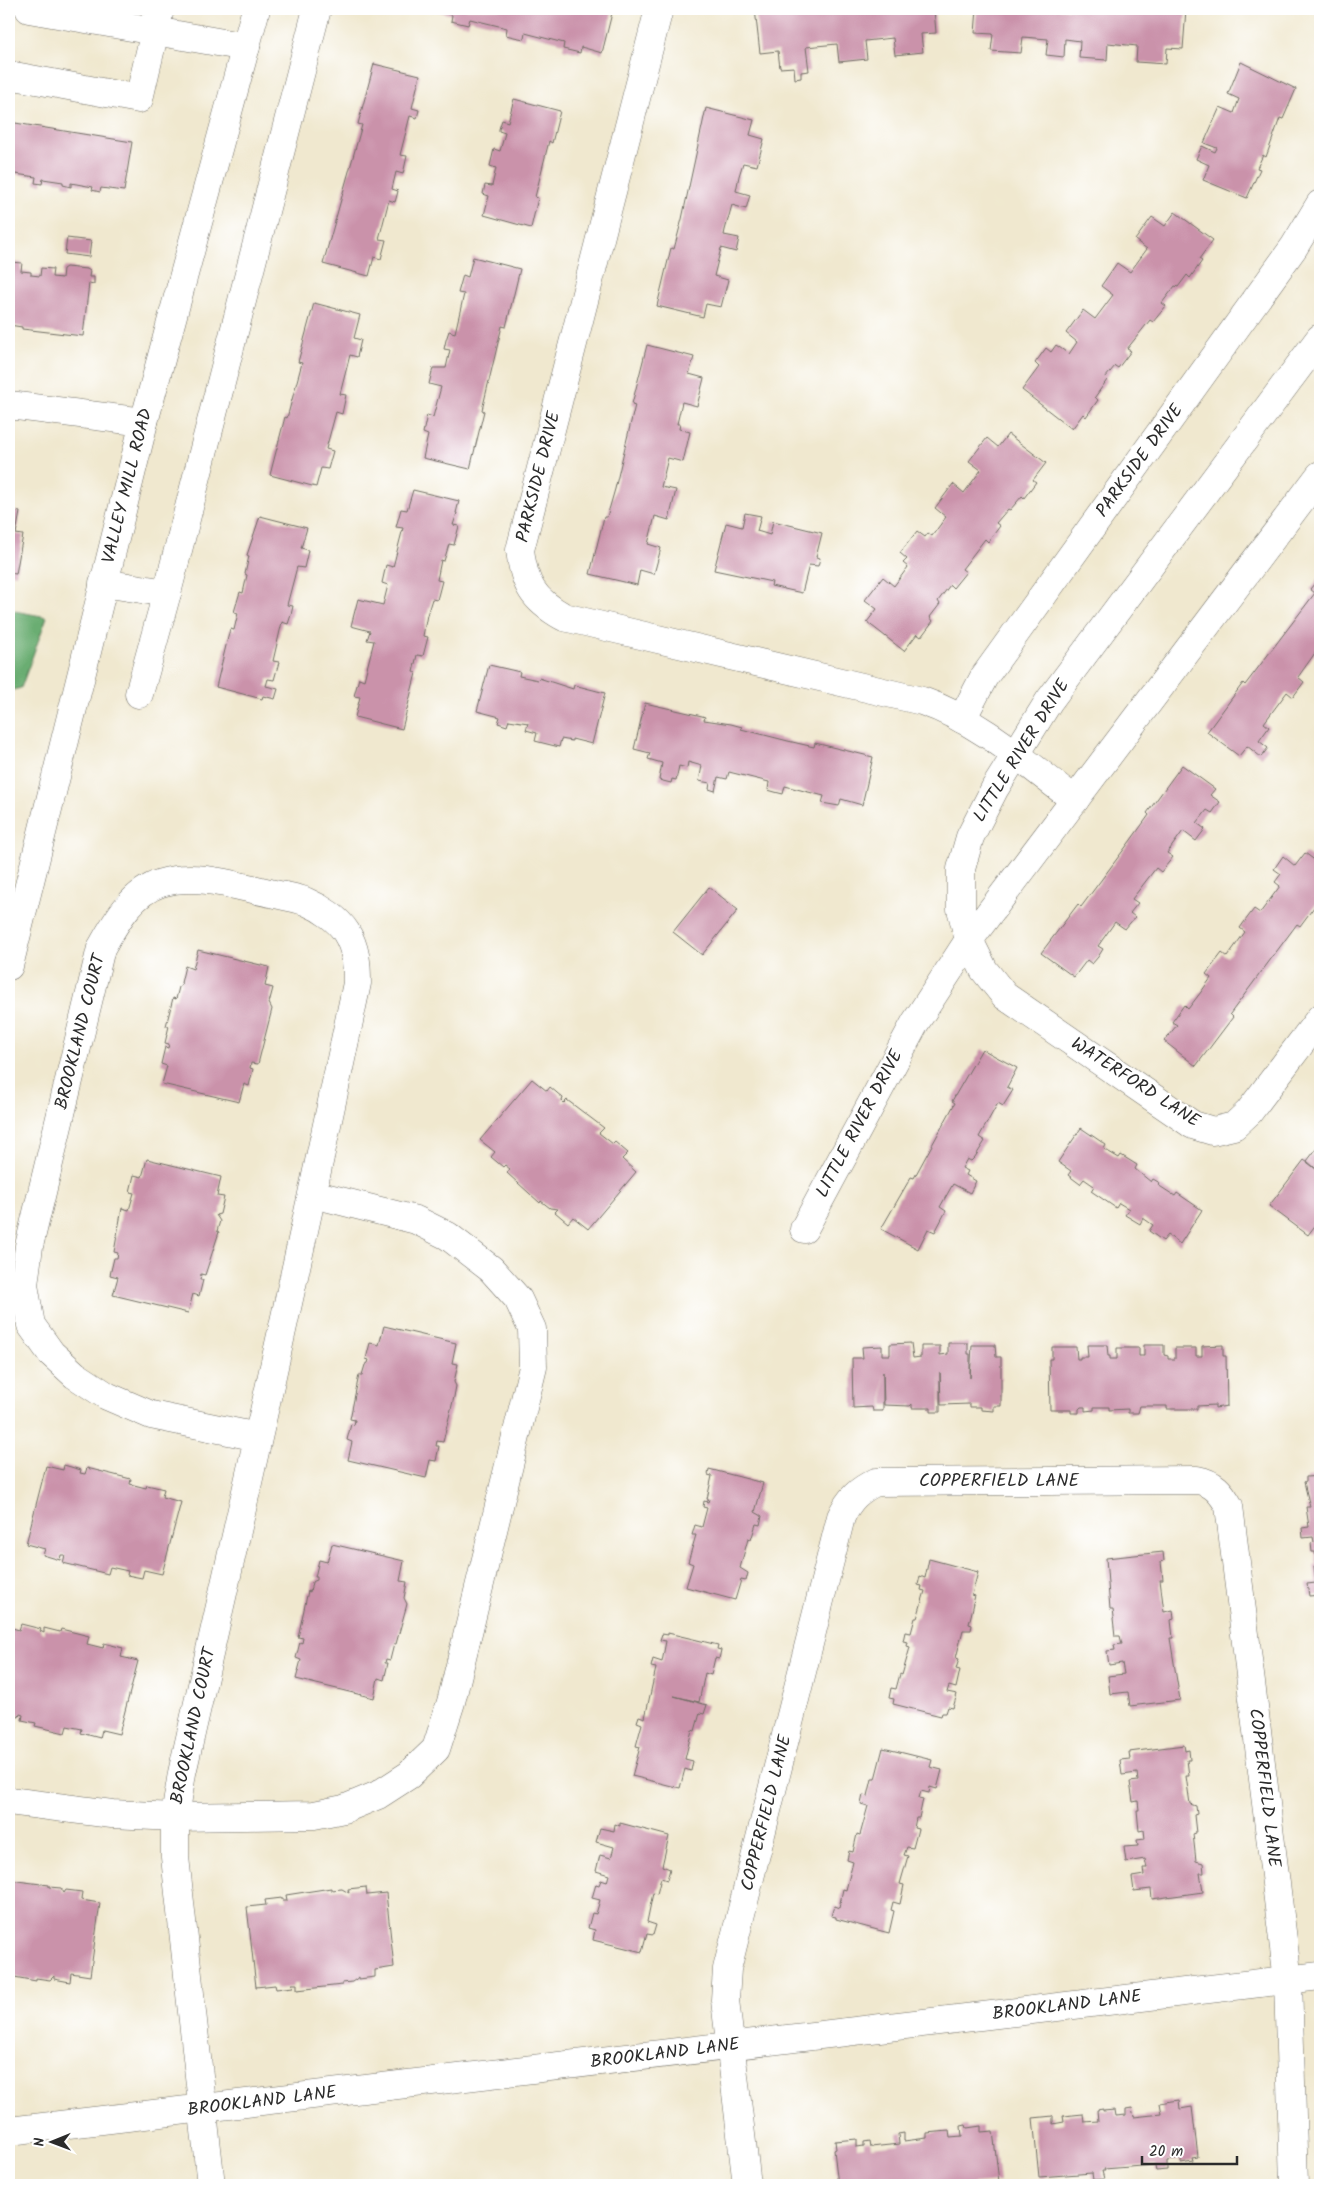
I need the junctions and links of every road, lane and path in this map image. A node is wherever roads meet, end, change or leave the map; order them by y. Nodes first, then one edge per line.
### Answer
1 (29, 9) edge
2 (256, 9) edge
3 (317, 9) edge
4 (658, 9) edge
5 (158, 20) edge
6 (246, 47) junction
7 (9, 75) edge
8 (1320, 204) edge
9 (1320, 338) edge
10 (9, 405) edge
11 (144, 422) junction
12 (1320, 474) edge
13 (104, 583) junction
14 (167, 593) junction
15 (139, 694) dead end
16 (962, 719) junction
17 (1016, 755) junction
18 (1075, 800) junction
19 (969, 940) junction
20 (9, 966) edge
21 (1320, 1018) edge
22 (313, 1194) junction
23 (804, 1229) dead end
24 (258, 1436) junction
25 (9, 1801) edge
26 (176, 1817) junction
27 (1320, 1976) edge
28 (1288, 1980) junction
29 (730, 2046) junction
30 (202, 2110) junction
31 (9, 2131) edge
32 (211, 2185) edge
33 (747, 2185) edge
34 (1294, 2185) edge

1 - 5 street
2 - 6 street, VALLEY MILL ROAD
3 - 14 street
4 - 16 street, PARKSIDE DRIVE
5 - 6 street
5 - 7 street
6 - 11 street, VALLEY MILL ROAD
8 - 16 street, PARKSIDE DRIVE
9 - 17 street, LITTLE RIVER DRIVE
10 - 11 street
11 - 13 street, VALLEY MILL ROAD
12 - 18 street
13 - 14 street
13 - 20 street, VALLEY MILL ROAD
14 - 15 street
16 - 17 street, PARKSIDE DRIVE
17 - 18 street, PARKSIDE DRIVE
17 - 19 street, LITTLE RIVER DRIVE
18 - 19 street
19 - 21 street, WATERFORD LANE
19 - 23 street, LITTLE RIVER DRIVE
22 - 24 street, BROOKLAND COURT
22 - 24 street, BROOKLAND COURT
22 - 26 street
24 - 26 street, BROOKLAND COURT
25 - 26 street
26 - 30 street, BROOKLAND COURT
27 - 28 street, BROOKLAND LANE
28 - 29 street, BROOKLAND LANE
28 - 29 street, COPPERFIELD LANE
28 - 34 street, COPPERFIELD LANE
29 - 30 street, BROOKLAND LANE
29 - 33 street, COPPERFIELD LANE
30 - 31 street, BROOKLAND LANE
30 - 32 street, BROOKLAND COURT

